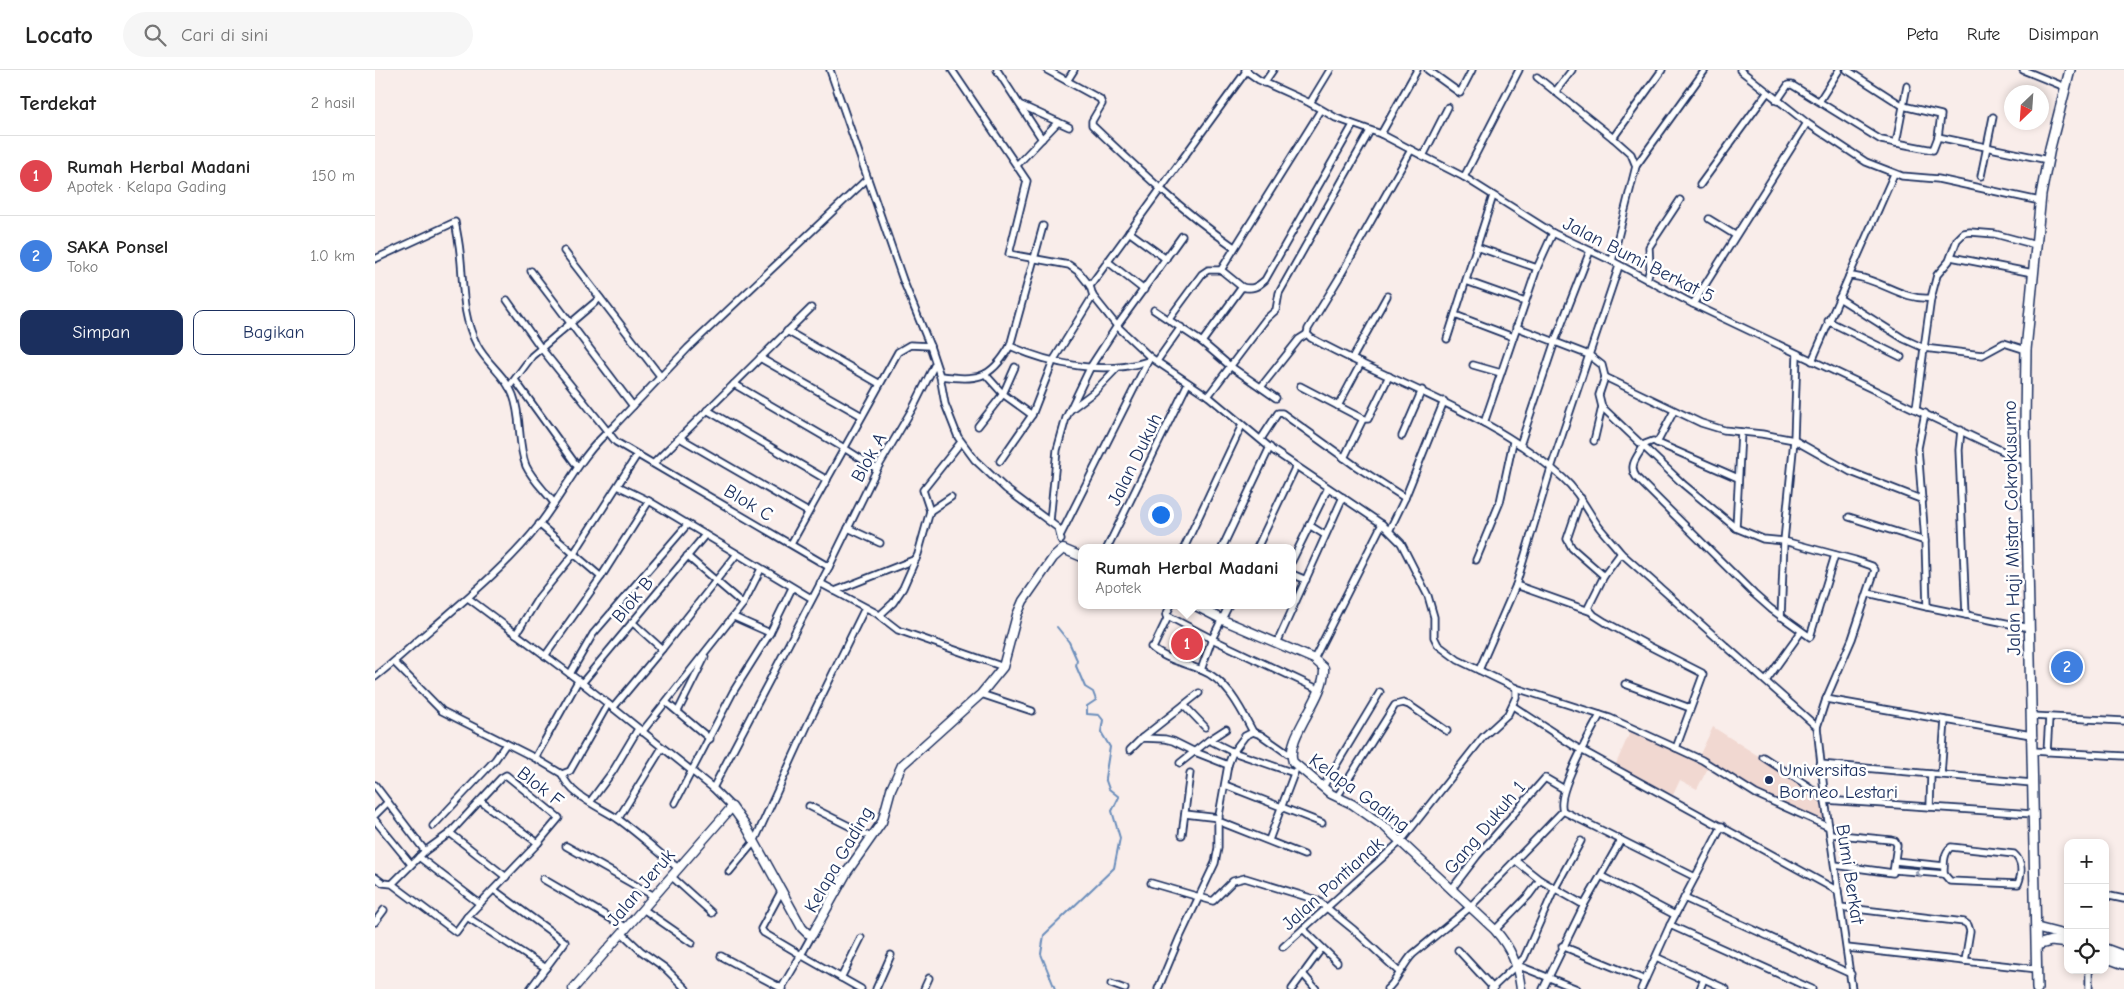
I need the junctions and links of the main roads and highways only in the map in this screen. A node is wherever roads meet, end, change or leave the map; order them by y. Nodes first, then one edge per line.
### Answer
1 (2070, 70) edge
2 (2037, 928) junction
3 (2064, 935) edge
4 (2064, 943) edge
5 (2037, 945) junction
6 (2109, 950) edge
7 (2124, 956) edge
8 (2109, 958) edge
9 (2124, 964) edge
10 (2037, 989) edge

1 - 2 main road, Jalan Haji Mistar Cokrokusumo
2 - 3 main road
2 - 5 main road, Jalan Haji Mistar Cokrokusumo
4 - 5 main road
5 - 10 main road, Jalan Haji Mistar Cokrokusumo
6 - 7 main road
8 - 9 main road

